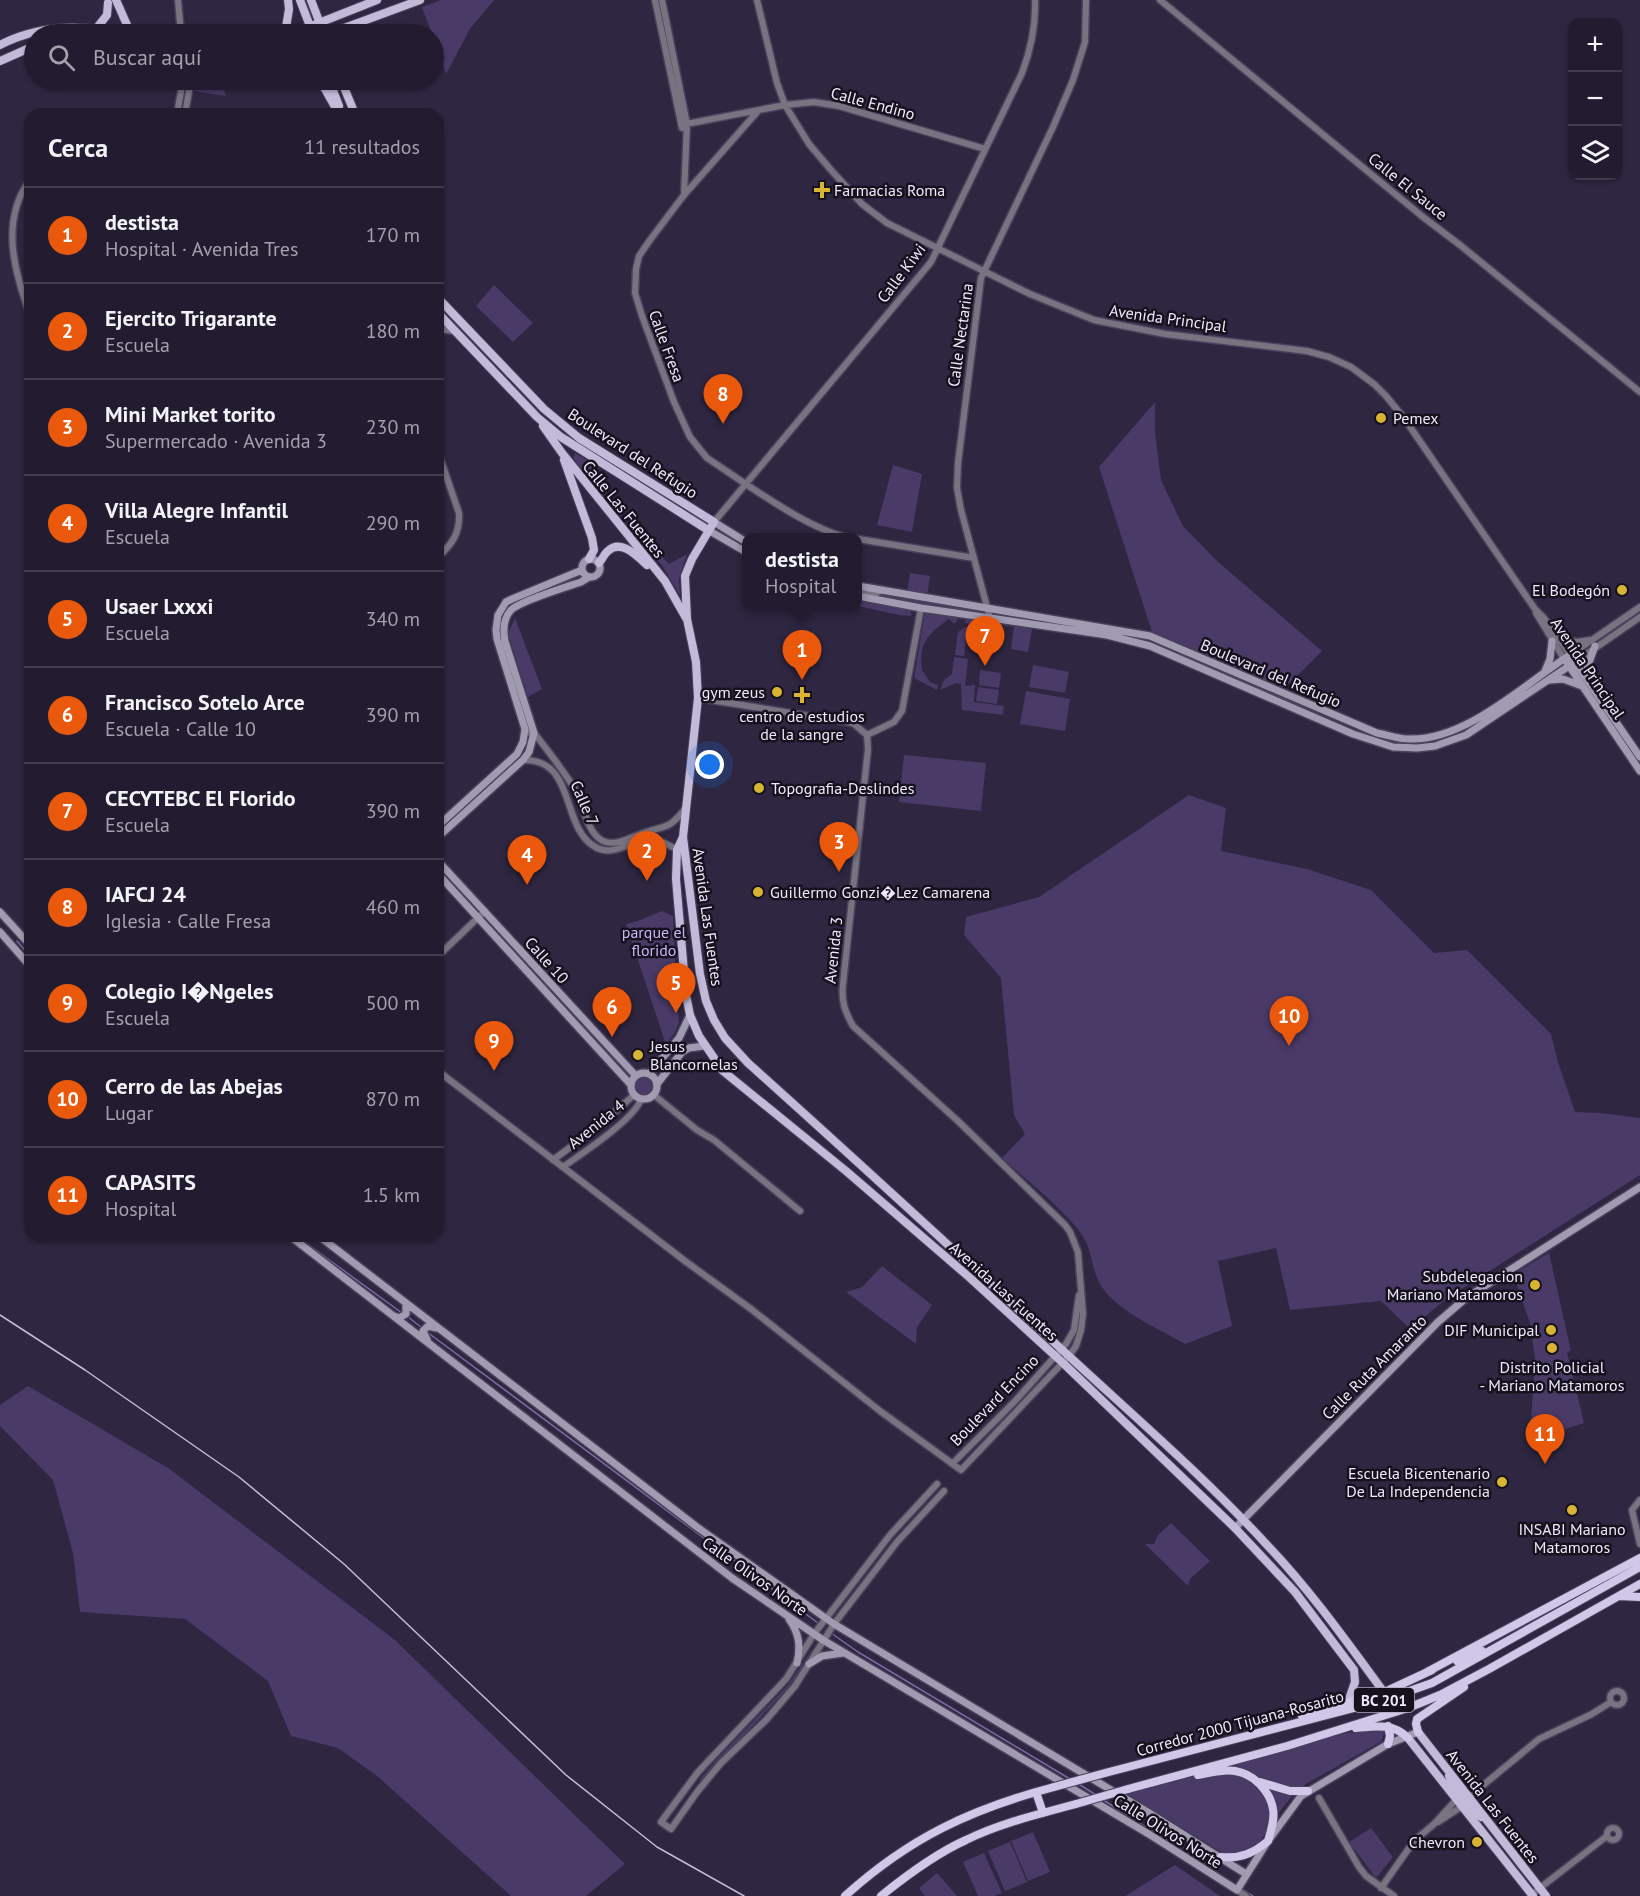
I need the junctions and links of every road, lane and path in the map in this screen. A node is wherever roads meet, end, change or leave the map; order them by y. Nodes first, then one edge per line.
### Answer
1 (178, 0) edge
2 (288, 0) edge
3 (300, 0) edge
4 (311, 0) edge
5 (377, 0) edge
6 (420, 0) edge
7 (655, 0) edge
8 (662, 0) edge
9 (757, 0) edge
10 (1035, 0) edge
11 (1086, 0) edge
12 (1160, 0) edge
13 (110, 1) edge
14 (320, 23) joint
15 (100, 24) edge
16 (125, 24) edge
17 (181, 24) edge
18 (287, 24) edge
19 (309, 24) edge
20 (354, 24) edge
21 (24, 36) edge
22 (0, 45) edge
23 (24, 50) edge
24 (0, 61) edge
25 (181, 90) edge
26 (189, 90) edge
27 (326, 90) edge
28 (332, 90) edge
29 (345, 90) edge
30 (785, 105) junction
31 (178, 108) edge
32 (186, 108) edge
33 (336, 108) edge
34 (338, 108) edge
35 (353, 108) edge
36 (758, 111) junction
37 (684, 125) junction
38 (985, 148) junction
39 (24, 188) edge
40 (684, 195) junction
41 (938, 248) junction
42 (984, 272) junction
43 (24, 297) edge
44 (444, 304) edge
45 (444, 319) edge
46 (444, 330) edge
47 (456, 331) junction
48 (1640, 392) edge
49 (537, 417) junction
50 (562, 453) junction
51 (444, 469) edge
52 (619, 475) junction
53 (747, 483) junction
54 (652, 484) junction
55 (714, 522) junction
56 (708, 530) junction
57 (838, 533) edge
58 (742, 539) edge
59 (862, 539) edge
60 (742, 549) edge
61 (444, 551) edge
62 (974, 558) junction
63 (589, 559) junction
64 (599, 563) junction
65 (582, 570) junction
66 (589, 577) junction
67 (665, 581) junction
68 (862, 589) edge
69 (862, 597) edge
70 (1640, 607) edge
71 (921, 608) junction
72 (988, 609) junction
73 (1640, 617) edge
74 (990, 618) junction
75 (687, 619) junction
76 (1555, 640) junction
77 (1593, 643) junction
78 (1567, 657) junction
79 (1572, 664) junction
80 (1543, 673) junction
81 (1586, 676) junction
82 (1550, 680) junction
83 (1582, 686) junction
84 (698, 698) junction
85 (525, 732) junction
86 (534, 733) junction
87 (867, 735) junction
88 (1635, 754) edge
89 (523, 760) junction
90 (1640, 771) edge
91 (685, 809) junction
92 (444, 821) edge
93 (444, 832) edge
94 (681, 850) junction
95 (444, 867) edge
96 (444, 880) edge
97 (485, 911) junction
98 (0, 912) edge
99 (478, 917) junction
100 (0, 932) edge
101 (24, 938) edge
102 (444, 950) edge
103 (24, 959) edge
104 (690, 1016) junction
105 (704, 1046) junction
106 (649, 1074) junction
107 (444, 1076) edge
108 (636, 1076) junction
109 (657, 1084) junction
110 (631, 1085) junction
111 (634, 1095) junction
112 (654, 1095) junction
113 (641, 1099) junction
114 (553, 1160) junction
115 (563, 1167) junction
116 (1640, 1187) edge
117 (800, 1211) dead end
118 (298, 1242) edge
119 (326, 1242) edge
120 (406, 1306) junction
121 (396, 1317) junction
122 (1079, 1325) junction
123 (435, 1328) junction
124 (427, 1341) junction
125 (1058, 1352) junction
126 (1069, 1356) junction
127 (1063, 1363) junction
128 (952, 1463) junction
129 (937, 1484) dead end
130 (944, 1491) dead end
131 (1640, 1500) edge
132 (1243, 1520) junction
133 (1235, 1528) junction
134 (890, 1535) junction
135 (897, 1542) junction
136 (1640, 1544) edge
137 (1640, 1558) edge
138 (1640, 1567) edge
139 (1640, 1584) edge
140 (1618, 1596) junction
141 (1640, 1597) edge
142 (786, 1615) junction
143 (825, 1619) junction
144 (834, 1624) junction
145 (814, 1634) junction
146 (823, 1640) junction
147 (1506, 1642) junction
148 (845, 1653) junction
149 (797, 1663) junction
150 (809, 1664) junction
151 (1495, 1666) junction
152 (1427, 1672) junction
153 (1383, 1691) junction
154 (1348, 1702) junction
155 (1611, 1702) dead end
156 (1281, 1726) junction
157 (1388, 1726) junction
158 (1335, 1731) junction
159 (1418, 1732) junction
160 (1408, 1738) junction
161 (1388, 1744) junction
162 (1443, 1764) junction
163 (1255, 1781) junction
164 (1152, 1783) junction
165 (683, 1791) junction
166 (1308, 1791) junction
167 (1036, 1792) junction
168 (1470, 1796) junction
169 (693, 1798) junction
170 (1319, 1798) dead end
171 (1459, 1802) junction
172 (1043, 1813) junction
173 (1489, 1824) junction
174 (1607, 1836) dead end
175 (1268, 1841) junction
176 (1221, 1857) junction
177 (1245, 1876) junction
178 (1381, 1888) junction
179 (1540, 1888) junction
180 (1238, 1889) junction
181 (1532, 1895) edge
182 (845, 1896) edge
183 (880, 1896) edge
184 (1246, 1896) edge
185 (1394, 1896) edge
186 (1546, 1896) edge

1 - 17 street
2 - 18 main road
3 - 19 main road
4 - 14 main road
5 - 14 main road
6 - 20 main road
7 - 37 street
8 - 37 street
9 - 30 street, Avenida Principal
10 - 38 street, Calle Kiwi
11 - 42 street, Calle Nectarina
12 - 48 street, Calle El Sauce
13 - 15 main road
13 - 16 main road
21 - 22 main road
23 - 24 main road
25 - 31 street
26 - 32 street
27 - 33 main road
28 - 34 main road
29 - 35 main road
30 - 36 street, Calle Endino
30 - 38 street, Calle Endino
30 - 41 street, Avenida Principal
36 - 37 street, Calle Endino
36 - 40 street, Calle Fresa
37 - 40 street
38 - 41 street, Calle Kiwi
39 - 43 street
40 - 53 street, Calle Fresa
41 - 42 street, Avenida Principal
41 - 53 street, Calle Kiwi
42 - 62 street, Calle Nectarina
42 - 76 street, Avenida Principal
44 - 54 main road, Boulevard del Refugio
45 - 47 main road, Boulevard del Refugio
46 - 47 street
47 - 49 main road, Boulevard del Refugio
49 - 50 main road, Calle Las Fuentes
49 - 52 main road, Boulevard del Refugio
50 - 63 main road
50 - 67 main road, Calle Las Fuentes
51 - 61 street
52 - 54 main road
52 - 56 main road, Boulevard del Refugio
53 - 55 street, Calle Kiwi
53 - 57 street, Calle Fresa
54 - 55 main road, Boulevard del Refugio
55 - 56 main road
55 - 58 main road, Boulevard del Refugio
56 - 60 main road
56 - 75 main road
59 - 62 street
62 - 72 street, Calle Nectarina
63 - 64 main road
63 - 65 main road
64 - 66 main road
64 - 67 main road
65 - 66 main road
65 - 85 main road
66 - 86 main road, Calle 7
67 - 75 main road, Calle Las Fuentes
68 - 72 main road, Boulevard del Refugio
69 - 71 main road
70 - 77 street, Boulevard del Refugio
71 - 74 main road
71 - 87 street
72 - 74 street, Calle Nectarina
72 - 80 main road, Boulevard del Refugio
73 - 77 street, Boulevard del Refugio
74 - 82 main road
75 - 84 main road
76 - 77 street
76 - 78 street, Avenida Principal
76 - 80 main road
77 - 78 street, Boulevard del Refugio
77 - 79 street, Boulevard del Refugio
77 - 81 main road
78 - 79 main road, Avenida Principal
78 - 80 main road, Boulevard del Refugio
79 - 81 main road, Avenida Principal
79 - 82 main road
79 - 83 main road, Avenida Principal
81 - 88 main road, Avenida Principal
82 - 83 main road
83 - 88 main road, Avenida Principal
84 - 87 street
84 - 91 main road
85 - 86 street
85 - 92 main road
86 - 89 main road
86 - 91 street, Calle 7
87 - 122 street, Avenida 3
88 - 90 main road, Avenida Principal
89 - 93 main road
89 - 94 street, Calle 7
91 - 94 main road, Avenida Las Fuentes
94 - 104 main road, Avenida Las Fuentes
94 - 125 main road, Avenida Las Fuentes
95 - 97 main road, Calle 10
96 - 99 main road, Calle 10
97 - 99 street
97 - 108 main road, Calle 10
98 - 101 main road
99 - 102 street
99 - 110 main road, Calle 10
100 - 103 main road
104 - 105 main road, Avenida Las Fuentes
104 - 106 main road
105 - 109 main road
105 - 125 main road, Avenida Las Fuentes
106 - 108 main road
106 - 109 main road
107 - 114 street
108 - 110 main road
109 - 112 main road
110 - 111 main road
111 - 113 main road
111 - 114 street, Avenida 4
112 - 113 main road
112 - 117 street
113 - 115 street, Avenida 4
114 - 115 street
115 - 128 street
116 - 132 main road, Calle Ruta Amaranto
118 - 121 main road, Calle Olivos Norte
119 - 120 main road, Calle Olivos Norte
120 - 121 main road
120 - 123 main road, Calle Olivos Norte
121 - 124 main road, Calle Olivos Norte
122 - 125 street, Avenida 3
122 - 126 street, Avenida 3
123 - 124 main road
123 - 143 main road, Calle Olivos Norte
124 - 142 main road, Calle Olivos Norte
125 - 126 main road, Avenida Las Fuentes
125 - 127 main road, Avenida Las Fuentes
125 - 128 street, Boulevard Encino
126 - 127 street, Avenida 3
126 - 132 main road, Avenida Las Fuentes
127 - 128 street, Boulevard Encino
127 - 133 main road, Avenida Las Fuentes
129 - 134 street
130 - 135 street
131 - 136 street
132 - 133 main road, Calle Ruta Amaranto
132 - 153 main road, Avenida Las Fuentes
133 - 154 main road, Avenida Las Fuentes
134 - 135 street
134 - 143 street
135 - 144 street
137 - 152 highway
138 - 147 highway, Corredor 2000 Tijuana-Rosarito / BC 201
139 - 140 highway, Corredor 2000 Tijuana-Rosarito / BC 201
140 - 141 highway
140 - 151 highway, Corredor 2000 Tijuana-Rosarito / BC 201
142 - 145 main road, Calle Olivos Norte
142 - 149 main road
143 - 144 main road, Calle Olivos Norte
143 - 145 street
144 - 146 street
144 - 176 main road, Calle Olivos Norte
145 - 146 main road, Calle Olivos Norte
145 - 149 street
146 - 148 main road, Calle Olivos Norte
146 - 150 street
147 - 152 highway
147 - 156 highway, Corredor 2000 Tijuana-Rosarito / BC 201
148 - 150 main road
148 - 180 main road, Calle Olivos Norte
149 - 165 street
150 - 169 street
151 - 158 highway, Corredor 2000 Tijuana-Rosarito / BC 201
151 - 159 highway
152 - 153 highway
153 - 154 highway
154 - 156 highway
155 - 168 street
156 - 167 highway, Corredor 2000 Tijuana-Rosarito / BC 201, bridge
157 - 158 highway
157 - 160 highway
157 - 161 highway
158 - 164 highway, Corredor 2000 Tijuana-Rosarito / BC 201
159 - 160 main road
159 - 162 main road, Avenida Las Fuentes
160 - 161 main road
160 - 171 main road, Avenida Las Fuentes
161 - 166 main road
162 - 168 main road, Avenida Las Fuentes
162 - 171 main road
163 - 164 highway
163 - 166 highway
163 - 175 highway
164 - 172 highway, Corredor 2000 Tijuana-Rosarito / BC 201, bridge
165 - 169 street
165 - 169 street
166 - 175 main road
167 - 172 highway
167 - 182 highway, Corredor 2000 Tijuana-Rosarito / BC 201
168 - 173 main road, Avenida Las Fuentes
170 - 178 street
171 - 173 main road
171 - 178 street
171 - 181 main road, Avenida Las Fuentes
172 - 183 highway, Corredor 2000 Tijuana-Rosarito / BC 201
173 - 179 main road, Avenida Las Fuentes
174 - 179 street
175 - 176 highway
175 - 177 main road
176 - 177 main road, Calle Olivos Norte
177 - 180 main road
178 - 185 street
179 - 181 street
179 - 186 main road, Avenida Las Fuentes
180 - 184 street

